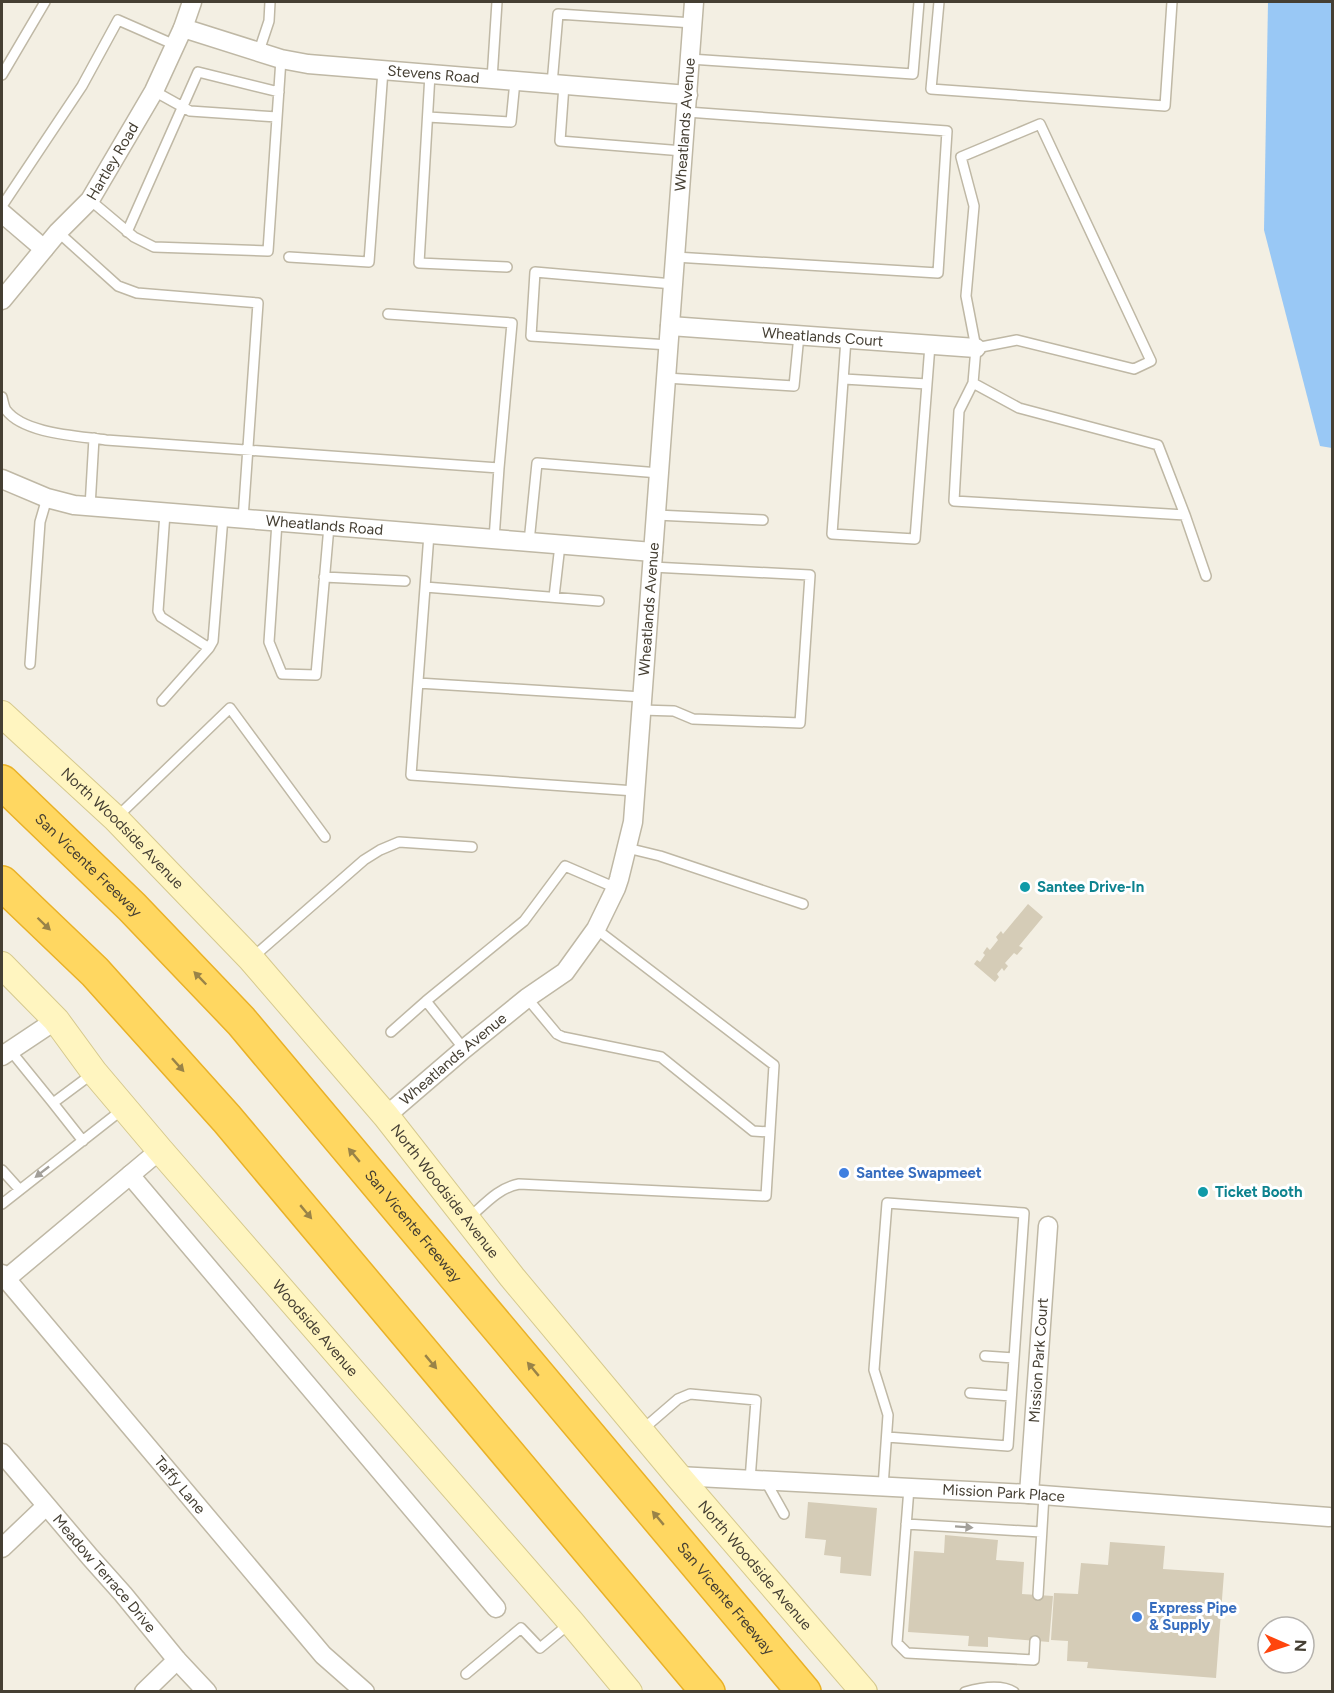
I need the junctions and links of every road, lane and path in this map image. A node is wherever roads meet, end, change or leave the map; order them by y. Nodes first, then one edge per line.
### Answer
1 (45, 2) edge
2 (192, 2) edge
3 (270, 2) edge
4 (497, 2) edge
5 (694, 2) edge
6 (919, 2) edge
7 (939, 2) edge
8 (1172, 2) edge
9 (693, 23) junction
10 (183, 28) junction
11 (175, 45) junction
12 (259, 51) junction
13 (281, 59) junction
14 (690, 59) junction
15 (383, 70) junction
16 (430, 74) junction
17 (2, 75) edge
18 (492, 79) junction
19 (515, 81) junction
20 (558, 84) junction
21 (154, 91) junction
22 (279, 92) junction
23 (687, 103) junction
24 (182, 106) junction
25 (277, 117) junction
26 (428, 117) junction
27 (683, 151) junction
28 (90, 200) junction
29 (2, 206) edge
30 (2, 213) edge
31 (58, 232) junction
32 (127, 232) junction
33 (44, 249) junction
34 (289, 257) dead end
35 (675, 257) junction
36 (507, 267) dead end
37 (673, 284) junction
38 (2, 300) edge
39 (388, 314) dead end
40 (670, 326) junction
41 (799, 335) junction
42 (846, 339) junction
43 (669, 345) junction
44 (930, 345) junction
45 (976, 348) junction
46 (666, 378) junction
47 (844, 379) junction
48 (972, 383) junction
49 (927, 384) junction
50 (2, 397) edge
51 (94, 438) junction
52 (248, 450) junction
53 (500, 468) junction
54 (659, 473) junction
55 (2, 479) edge
56 (47, 498) junction
57 (90, 507) junction
58 (165, 513) junction
59 (656, 514) junction
60 (1185, 515) junction
61 (223, 518) junction
62 (243, 519) junction
63 (762, 520) dead end
64 (277, 522) junction
65 (328, 526) junction
66 (429, 534) junction
67 (494, 539) junction
68 (529, 542) junction
69 (560, 544) junction
70 (652, 559) junction
71 (1206, 576) dead end
72 (324, 577) junction
73 (405, 581) dead end
74 (425, 587) junction
75 (554, 597) junction
76 (599, 601) dead end
77 (209, 648) junction
78 (30, 664) dead end
79 (418, 683) junction
80 (162, 701) dead end
81 (642, 704) junction
82 (2, 714) edge
83 (2, 782) edge
84 (636, 790) junction
85 (116, 819) junction
86 (325, 837) dead end
87 (472, 847) dead end
88 (627, 848) junction
89 (2, 883) edge
90 (615, 888) junction
91 (802, 904) dead end
92 (596, 929) junction
93 (251, 959) junction
94 (2, 964) edge
95 (527, 998) junction
96 (426, 1001) junction
97 (56, 1020) junction
98 (391, 1032) dead end
99 (464, 1049) junction
100 (6, 1053) edge
101 (94, 1072) junction
102 (53, 1103) junction
103 (124, 1108) junction
104 (386, 1116) junction
105 (770, 1132) junction
106 (83, 1141) junction
107 (160, 1150) junction
108 (2, 1170) edge
109 (130, 1175) junction
110 (20, 1190) junction
111 (2, 1204) edge
112 (468, 1220) junction
113 (1048, 1226) dead end
114 (4, 1276) edge
115 (985, 1356) dead end
116 (1014, 1358) junction
117 (970, 1393) dead end
118 (1011, 1396) junction
119 (641, 1431) junction
120 (887, 1437) junction
121 (2, 1453) edge
122 (678, 1476) junction
123 (758, 1480) junction
124 (883, 1487) junction
125 (909, 1488) junction
126 (1036, 1495) junction
127 (46, 1506) junction
128 (784, 1514) dead end
129 (1329, 1517) dead end
130 (906, 1524) junction
131 (1041, 1532) junction
132 (2, 1548) edge
133 (1038, 1595) dead end
134 (496, 1608) dead end
135 (571, 1622) junction
136 (1035, 1641) dead end
137 (177, 1660) junction
138 (466, 1674) dead end
139 (144, 1692) edge
140 (207, 1692) edge
141 (365, 1692) edge
142 (629, 1692) edge
143 (708, 1692) edge
144 (804, 1692) edge
145 (864, 1692) edge
146 (965, 1692) edge
147 (1014, 1692) edge

1 - 17 lane
2 - 10 street, Hartley Road
3 - 12 lane
4 - 18 lane
5 - 9 street, Wheatlands Avenue
6 - 14 lane
7 - 8 lane
9 - 14 street, Wheatlands Avenue
9 - 20 lane
10 - 11 street, Hartley Road
10 - 12 street, Stevens Road
11 - 21 street, Hartley Road
11 - 29 lane
12 - 13 street, Stevens Road
13 - 15 street, Stevens Road
13 - 22 lane
14 - 23 street, Wheatlands Avenue
15 - 16 street, Stevens Road
15 - 34 lane
16 - 18 street, Stevens Road
16 - 26 lane
18 - 19 street, Stevens Road
19 - 20 street, Stevens Road
19 - 26 lane
20 - 23 street, Stevens Road
20 - 27 lane
21 - 24 lane
21 - 28 street, Hartley Road
22 - 24 lane
22 - 25 lane
23 - 27 street, Wheatlands Avenue
23 - 35 lane
24 - 25 lane
24 - 32 lane
25 - 32 lane
26 - 36 lane
27 - 35 street, Wheatlands Avenue
28 - 31 street, Hartley Road
28 - 32 lane
30 - 33 street
31 - 33 street, Hartley Road
31 - 52 lane
33 - 38 street, Hartley Road
35 - 37 street, Wheatlands Avenue
37 - 40 street, Wheatlands Avenue
37 - 43 lane
39 - 53 lane
40 - 41 street, Wheatlands Court
40 - 43 street, Wheatlands Avenue
41 - 42 street, Wheatlands Court
41 - 46 lane
42 - 44 street, Wheatlands Court
42 - 47 lane
43 - 46 street, Wheatlands Avenue
44 - 45 street, Wheatlands Court
44 - 49 lane
45 - 45 lane
45 - 48 lane
46 - 54 street, Wheatlands Avenue
47 - 49 lane
47 - 49 lane
48 - 60 lane
48 - 60 lane
50 - 51 lane
51 - 52 lane
51 - 57 lane
52 - 53 lane
52 - 62 lane
53 - 67 lane
54 - 59 street, Wheatlands Avenue
54 - 68 lane
55 - 56 street, Wheatlands Road
56 - 57 street, Wheatlands Road
56 - 78 lane
57 - 58 street, Wheatlands Road
58 - 61 street, Wheatlands Road
58 - 77 lane
59 - 63 lane
59 - 70 street, Wheatlands Avenue
60 - 71 lane
61 - 62 street, Wheatlands Road
61 - 77 lane
62 - 64 street, Wheatlands Road
64 - 65 street, Wheatlands Road
64 - 72 lane
65 - 66 street, Wheatlands Road
65 - 72 lane
66 - 67 street, Wheatlands Road
66 - 74 lane
67 - 68 street, Wheatlands Road
68 - 69 street, Wheatlands Road
69 - 70 street, Wheatlands Road
69 - 75 lane
70 - 81 street, Wheatlands Avenue
70 - 81 lane
72 - 73 lane
74 - 75 lane
74 - 79 lane
75 - 76 lane
77 - 80 lane
79 - 81 lane
79 - 84 lane
81 - 84 street, Wheatlands Avenue
82 - 85 street, North Woodside Avenue
144 -> 83 highway, San Vicente Freeway
84 - 88 street, Wheatlands Avenue
85 - 86 lane
85 - 93 street, North Woodside Avenue
87 - 93 lane
88 - 90 street, Wheatlands Avenue
88 - 91 lane
89 -> 143 highway
90 - 92 street, Wheatlands Avenue
90 - 96 lane
92 - 95 street, Wheatlands Avenue
92 - 105 lane
93 - 104 street, North Woodside Avenue
94 - 97 street, Woodside Avenue
95 - 99 street, Wheatlands Avenue
95 - 105 lane
96 - 98 lane
96 - 99 lane
97 - 100 street
97 - 101 street, Woodside Avenue
99 - 104 street, Wheatlands Avenue
100 - 102 lane
101 - 102 lane
101 - 103 street, Woodside Avenue
102 - 106 lane
103 - 106 lane
103 - 107 street, Woodside Avenue
104 - 112 street, North Woodside Avenue
105 - 112 lane
106 -> 110 lane
107 - 109 street
107 - 135 street, Woodside Avenue
108 - 110 lane
109 - 114 street
109 - 134 street
110 - 111 lane
112 - 119 street, North Woodside Avenue
113 - 126 street, Mission Park Court
114 - 141 street, Taffy Lane
115 - 116 lane
116 - 118 lane
116 - 120 lane
117 - 118 lane
118 - 120 lane
119 - 122 street, North Woodside Avenue
119 - 123 lane
120 - 124 lane
121 - 127 street, Meadow Terrace Drive
122 - 123 street, Mission Park Place
122 - 145 street, North Woodside Avenue
123 - 124 street, Mission Park Place
123 - 128 lane
124 - 125 street, Mission Park Place
125 - 126 street, Mission Park Place
125 - 130 lane
126 - 129 street, Mission Park Place
126 - 131 lane
127 - 132 street
127 - 137 street, Meadow Terrace Drive
130 -> 131 lane
130 - 136 lane
131 - 133 lane
135 - 138 lane
135 - 142 street, Woodside Avenue
137 - 139 street
137 - 140 street, Meadow Terrace Drive
146 - 147 lane

